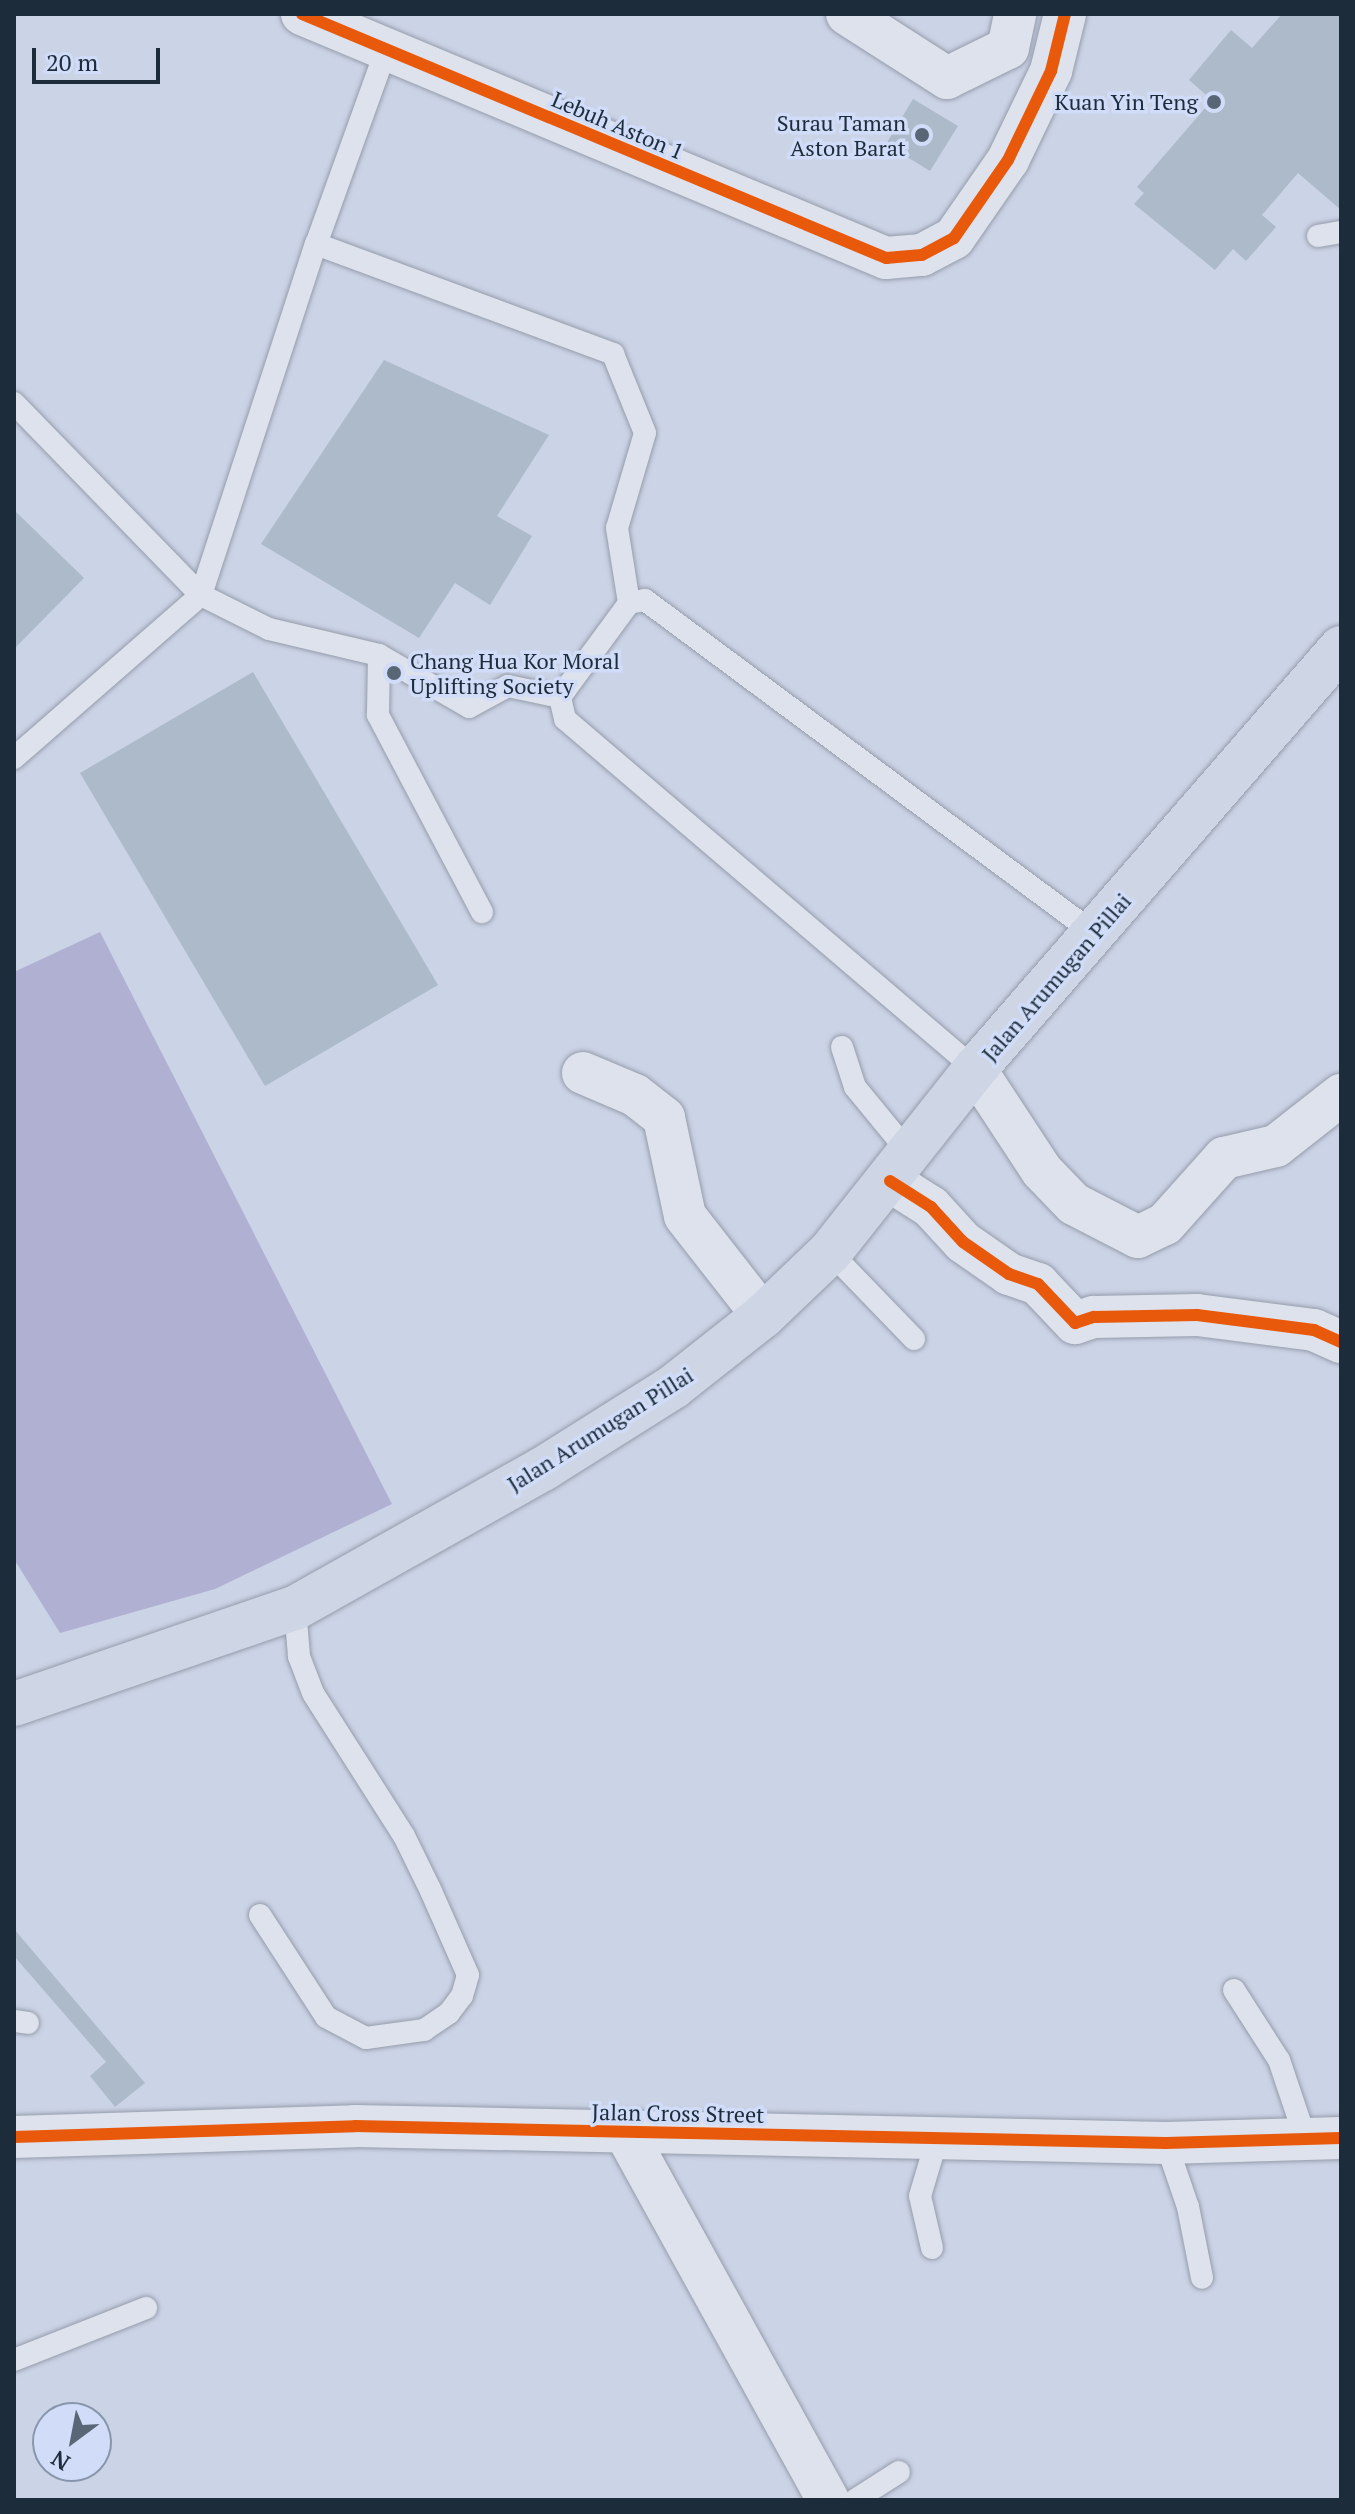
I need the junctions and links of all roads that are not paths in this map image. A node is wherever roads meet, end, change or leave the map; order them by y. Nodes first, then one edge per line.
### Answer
1 (302, 14) edge
2 (847, 14) edge
3 (1015, 14) edge
4 (1065, 14) edge
5 (386, 50) junction
6 (1341, 232) edge
7 (1318, 236) dead end
8 (316, 244) junction
9 (14, 403) edge
10 (201, 595) junction
11 (629, 603) junction
12 (1341, 648) edge
13 (379, 655) junction
14 (560, 697) junction
15 (14, 758) edge
16 (482, 912) dead end
17 (1095, 934) junction
18 (842, 1047) dead end
19 (975, 1069) junction
20 (583, 1073) dead end
21 (1341, 1095) edge
22 (900, 1168) junction
23 (830, 1252) junction
24 (763, 1316) junction
25 (914, 1339) dead end
26 (1341, 1342) edge
27 (295, 1608) junction
28 (14, 1704) edge
29 (260, 1915) dead end
30 (1234, 1990) dead end
31 (625, 2132) junction
32 (14, 2137) edge
33 (937, 2139) junction
34 (1323, 2139) edge
35 (1166, 2143) junction
36 (932, 2248) dead end
37 (1202, 2278) dead end
38 (146, 2308) dead end
39 (14, 2360) edge
40 (899, 2472) dead end
41 (828, 2500) edge
42 (855, 2500) edge

1 - 5 street, Lebuh Aston 1
2 - 3 street
4 - 5 street, Lebuh Aston 1
5 - 8 lane
6 - 7 lane
8 - 10 lane
8 - 11 lane
9 - 10 lane
10 - 13 lane
10 - 15 lane
11 - 14 lane
11 - 17 lane
12 - 17 main road, Jalan Arumugan Pillai
13 - 14 lane
13 - 16 lane
14 - 19 lane
17 - 19 main road, Jalan Arumugan Pillai
18 - 22 lane
19 - 21 street
19 - 22 main road, Jalan Arumugan Pillai
20 - 24 street
22 - 23 main road, Jalan Arumugan Pillai
22 - 26 street
23 - 24 main road, Jalan Arumugan Pillai
23 - 25 lane
24 - 27 main road, Jalan Arumugan Pillai
27 - 28 main road, Jalan Arumugan Pillai
27 - 29 lane
30 - 34 lane
31 - 32 street, Jalan Cross Street
31 - 33 street, Jalan Cross Street
31 - 41 street
33 - 35 street, Jalan Cross Street
33 - 36 lane
34 - 35 street, Jalan Cross Street
35 - 37 lane
38 - 39 lane
40 - 42 lane

